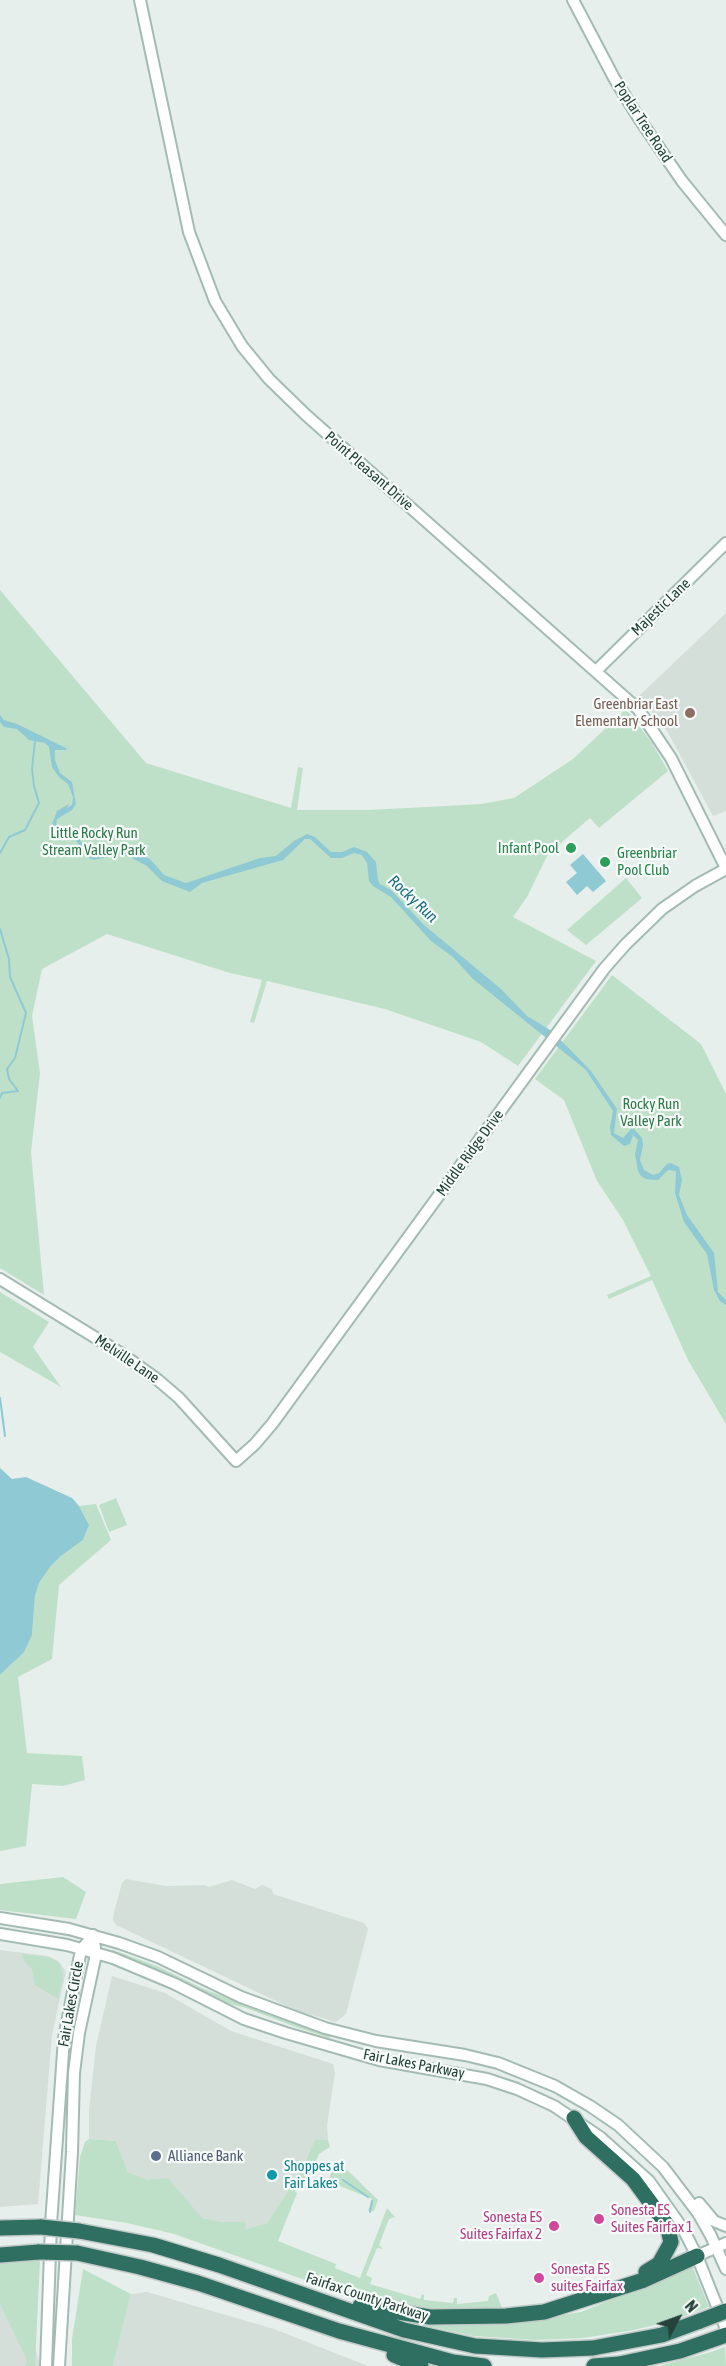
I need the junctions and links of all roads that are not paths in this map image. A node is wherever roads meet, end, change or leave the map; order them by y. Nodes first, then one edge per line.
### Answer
1 (140, 0) edge
2 (573, 0) edge
3 (726, 234) edge
4 (726, 543) edge
5 (597, 670) junction
6 (726, 869) edge
7 (0, 1279) edge
8 (236, 1461) joint
9 (0, 1918) edge
10 (0, 1934) edge
11 (93, 1935) junction
12 (81, 1950) junction
13 (96, 1954) junction
14 (574, 2118) junction
15 (640, 2144) junction
16 (726, 2226) edge
17 (0, 2228) edge
18 (721, 2245) edge
19 (0, 2255) edge
20 (697, 2256) junction
21 (726, 2269) edge
22 (241, 2273) junction
23 (604, 2294) junction
24 (726, 2312) edge
25 (726, 2329) edge
26 (339, 2331) junction
27 (726, 2335) edge
28 (46, 2366) edge
29 (59, 2366) edge
30 (422, 2366) edge
31 (484, 2366) edge
32 (594, 2366) edge

1 - 5 street, Point Pleasant Drive
2 - 3 street, Poplar Tree Road
4 - 5 street, Majestic Lane
5 - 6 street, Point Pleasant Drive
6 - 8 street, Middle Ridge Drive
7 - 8 street, Melville Lane
9 - 11 street, Fair Lakes Parkway
10 - 12 street, Fair Lakes Parkway
11 - 12 street, Fair Lakes Circle
11 - 13 street, Fair Lakes Circle
11 - 15 street, Fair Lakes Parkway
12 - 13 street, Fair Lakes Parkway
12 - 28 street, Fair Lakes Circle
13 - 14 street, Fair Lakes Parkway
13 - 29 street, Fair Lakes Circle
14 - 20 street, Fair Lakes Parkway
14 - 23 highway
15 - 16 street
15 - 18 street, Fair Lakes Parkway
17 - 22 highway, Fairfax County Parkway, bridge
18 - 20 street
18 - 21 street, Fair Lakes Parkway
19 - 26 highway, bridge
20 - 23 highway
20 - 25 street, Fair Lakes Parkway
22 - 23 highway
22 - 24 highway, Fairfax County Parkway, bridge
26 - 30 highway
26 - 31 highway
27 - 32 highway

